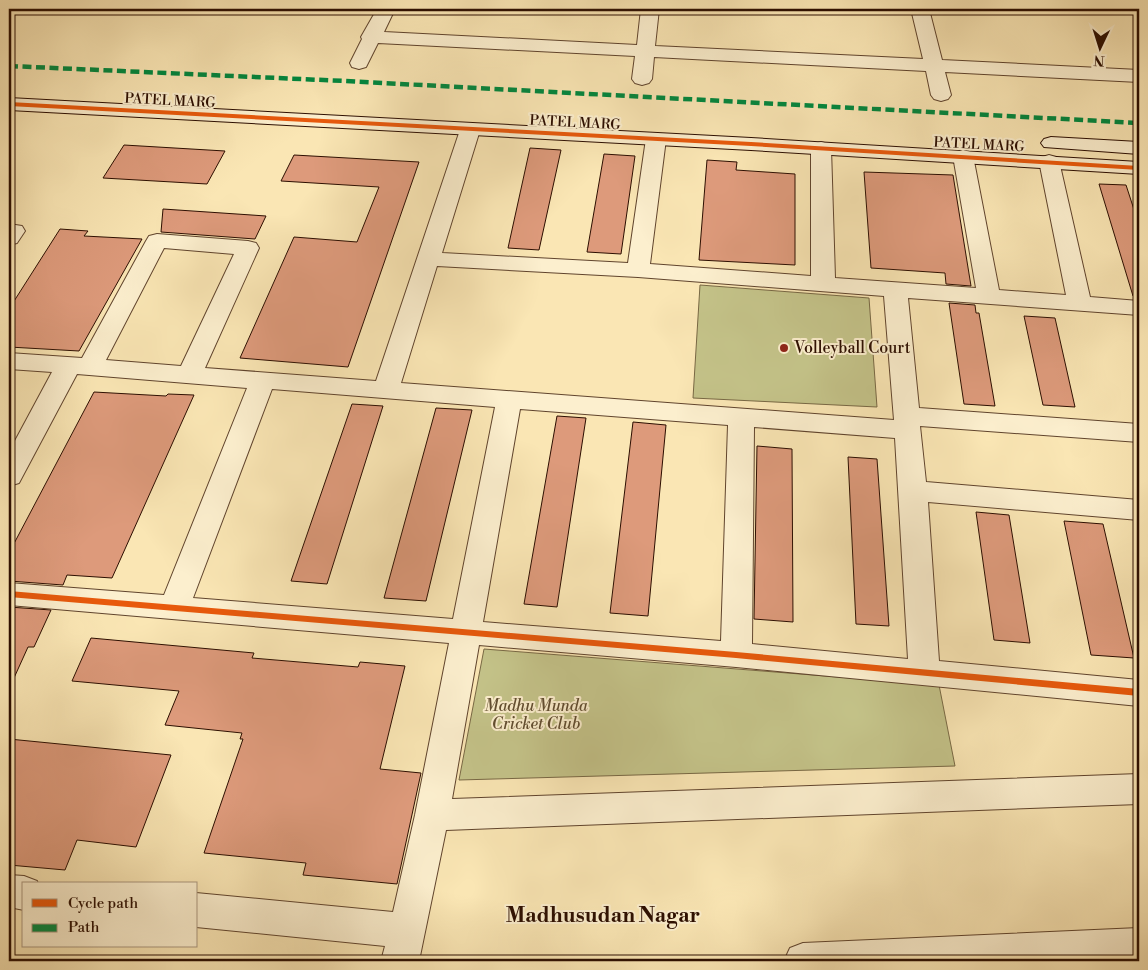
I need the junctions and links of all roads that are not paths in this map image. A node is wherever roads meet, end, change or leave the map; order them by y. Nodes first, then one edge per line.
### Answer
1 (386, 9) edge
2 (650, 9) edge
3 (920, 9) edge
4 (370, 37) junction
5 (646, 52) junction
6 (359, 63) dead end
7 (935, 66) junction
8 (1139, 76) edge
9 (642, 79) dead end
10 (9, 86) edge
11 (941, 95) dead end
12 (9, 104) edge
13 (470, 130) junction
14 (882, 133) dead end
15 (656, 139) junction
16 (1033, 142) dead end
17 (821, 148) junction
18 (1139, 148) edge
19 (963, 156) junction
20 (1049, 162) junction
21 (1139, 168) edge
22 (9, 231) edge
23 (9, 238) edge
24 (428, 259) junction
25 (638, 270) junction
26 (823, 284) junction
27 (895, 290) junction
28 (989, 297) junction
29 (1080, 304) junction
30 (1139, 308) edge
31 (9, 361) edge
32 (80, 366) junction
33 (190, 374) junction
34 (263, 380) junction
35 (386, 389) junction
36 (509, 400) junction
37 (742, 417) junction
38 (907, 423) junction
39 (1139, 433) edge
40 (9, 476) edge
41 (913, 492) junction
42 (1139, 510) edge
43 (9, 594) edge
44 (174, 608) junction
45 (466, 634) junction
46 (736, 655) junction
47 (924, 673) junction
48 (1138, 696) edge
49 (1139, 789) edge
50 (432, 815) junction
51 (9, 891) edge
52 (22, 893) edge
53 (198, 910) edge
54 (403, 946) edge
55 (1139, 946) edge
56 (803, 961) edge

1 - 4 street
2 - 5 street
3 - 7 street
4 - 5 street
4 - 6 street
5 - 7 street
5 - 9 street
7 - 8 street
7 - 11 street
10 - 14 street, PATEL MARG
12 - 13 street, PATEL MARG
13 - 15 street, PATEL MARG
13 - 24 street
15 - 17 street, PATEL MARG
15 - 25 street
16 - 18 street, PATEL MARG
17 - 19 street, PATEL MARG
17 - 26 street
19 - 20 street, PATEL MARG
19 - 28 street
20 - 21 street, PATEL MARG
20 - 29 street
22 - 23 street
24 - 25 street
24 - 35 street
25 - 26 street
26 - 27 street
27 - 28 street
27 - 38 street
28 - 29 street
29 - 30 street
31 - 32 street
32 - 33 street
32 - 33 street
32 - 40 street
33 - 34 street
34 - 35 street
34 - 44 street
35 - 36 street
36 - 37 street
36 - 45 street
37 - 38 street
37 - 46 street
38 - 39 street
38 - 41 street
41 - 42 street
41 - 47 street
43 - 44 street
44 - 45 street
45 - 46 street
45 - 50 street
46 - 47 street
47 - 48 street
49 - 50 street
50 - 54 street
51 - 52 street
53 - 54 street
55 - 56 street

